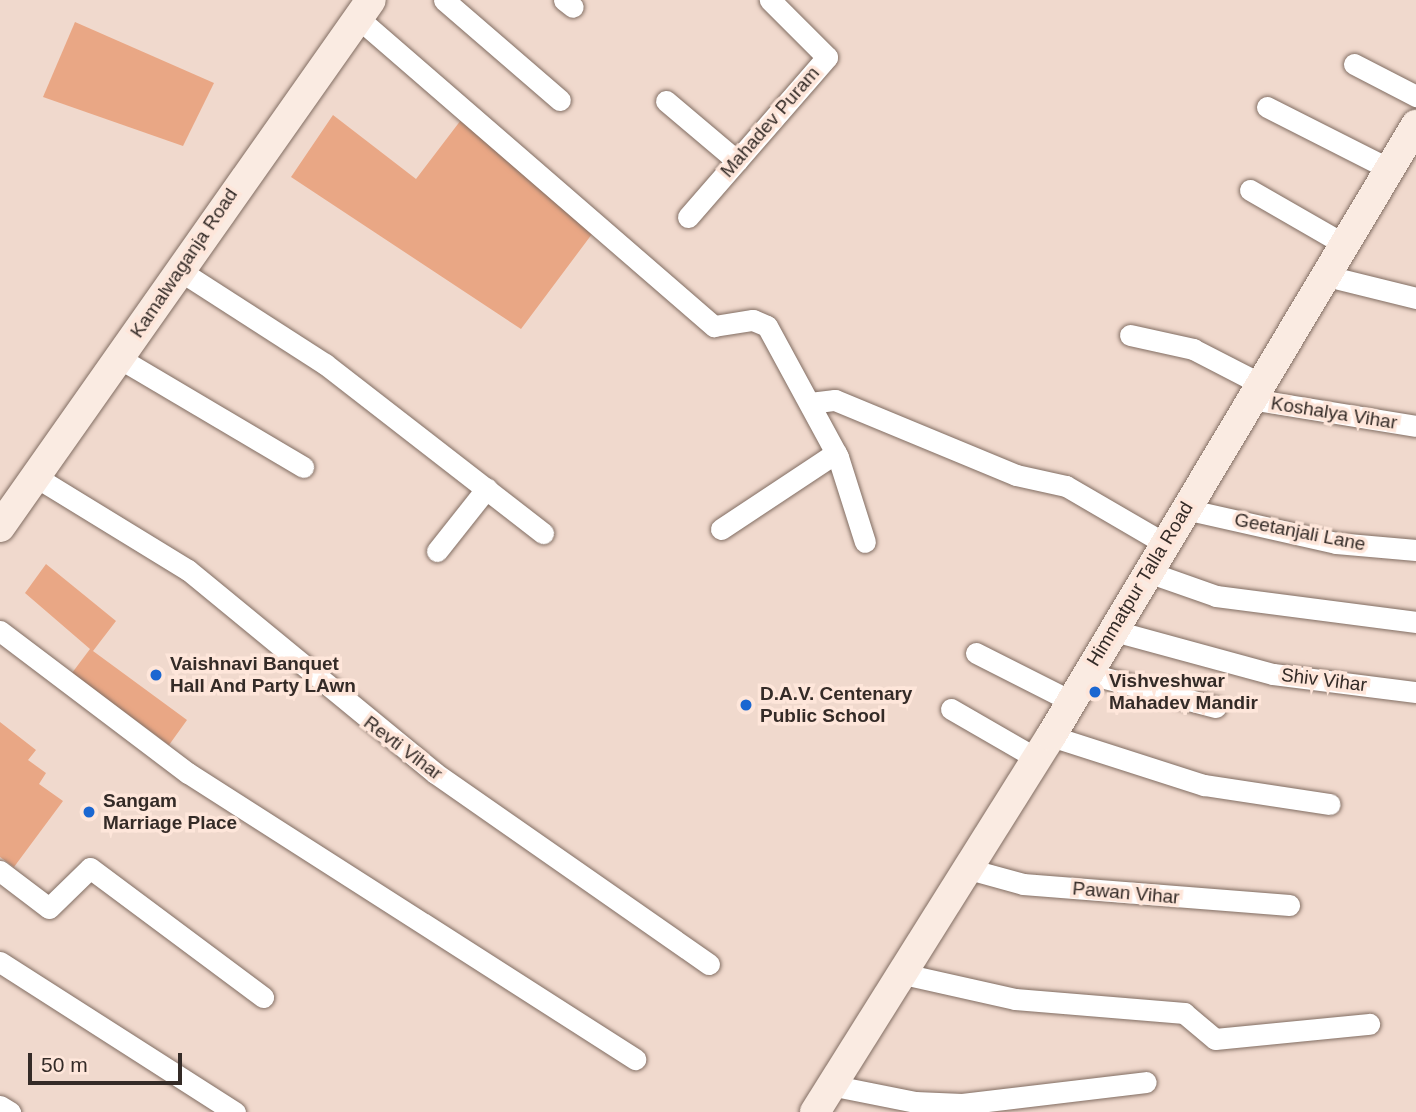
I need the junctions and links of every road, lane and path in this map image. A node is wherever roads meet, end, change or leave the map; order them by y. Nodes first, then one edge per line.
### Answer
1 (444, 0) edge
2 (770, 0) edge
3 (364, 9) edge
4 (1354, 64) dead end
5 (1416, 96) edge
6 (560, 100) dead end
7 (666, 101) dead end
8 (1267, 107) dead end
9 (1406, 148) edge
10 (737, 161) junction
11 (1250, 190) dead end
12 (688, 217) dead end
13 (1342, 243) junction
14 (179, 270) junction
15 (1323, 275) junction
16 (1416, 298) edge
17 (1130, 335) dead end
18 (119, 358) junction
19 (1255, 391) junction
20 (821, 401) junction
21 (1416, 426) edge
22 (836, 453) junction
23 (303, 467) dead end
24 (36, 477) junction
25 (487, 488) junction
26 (1185, 509) junction
27 (0, 527) edge
28 (721, 529) dead end
29 (542, 533) dead end
30 (865, 542) dead end
31 (1164, 543) junction
32 (1416, 550) edge
33 (437, 551) dead end
34 (1148, 572) junction
35 (1416, 622) edge
36 (1111, 630) junction
37 (0, 631) edge
38 (976, 653) dead end
39 (1086, 673) junction
40 (1416, 692) edge
41 (1071, 701) junction
42 (1216, 707) dead end
43 (951, 709) dead end
44 (1043, 747) junction
45 (1330, 804) dead end
46 (965, 868) junction
47 (0, 871) edge
48 (1289, 905) dead end
49 (0, 962) edge
50 (709, 964) dead end
51 (900, 973) junction
52 (262, 997) dead end
53 (1368, 1024) dead end
54 (635, 1059) dead end
55 (1146, 1082) dead end
56 (831, 1085) junction
57 (0, 1106) edge
58 (10, 1112) edge
59 (235, 1112) edge
60 (815, 1112) edge

1 - 6 street
2 - 10 street, Mahadev Puram
3 - 14 street, Kamalwaganja Road
3 - 20 street
4 - 5 street
7 - 10 street
8 - 9 street
9 - 13 street, Himmatpur Talla Road
10 - 12 street, Mahadev Puram
11 - 13 street
13 - 15 street, Himmatpur Talla Road
14 - 18 street, Kamalwaganja Road
14 - 25 street
15 - 16 street
15 - 19 street, Himmatpur Talla Road
17 - 19 street, Koshalya Vihar
18 - 23 street
18 - 24 street, Kamalwaganja Road
19 - 21 street, Koshalya Vihar
19 - 26 street, Himmatpur Talla Road
20 - 22 street
20 - 31 street
22 - 28 street
22 - 30 street
24 - 27 street, Kamalwaganja Road
24 - 50 street, Revti Vihar
25 - 29 street
25 - 33 street
26 - 31 street, Himmatpur Talla Road
26 - 32 street, Geetanjali Lane
31 - 34 street, Himmatpur Talla Road
34 - 35 street
34 - 36 street, Himmatpur Talla Road
36 - 39 street, Himmatpur Talla Road
36 - 40 street, Shiv Vihar
37 - 54 street
38 - 41 street
39 - 41 street, Himmatpur Talla Road
39 - 42 street
41 - 44 street, Himmatpur Talla Road
43 - 44 street
44 - 45 street
44 - 46 street, Himmatpur Talla Road
46 - 48 street, Pawan Vihar
46 - 51 street, Himmatpur Talla Road
47 - 52 street
49 - 59 street
51 - 53 street
51 - 56 street, Himmatpur Talla Road
55 - 56 street
56 - 60 street, Himmatpur Talla Road
57 - 58 street

